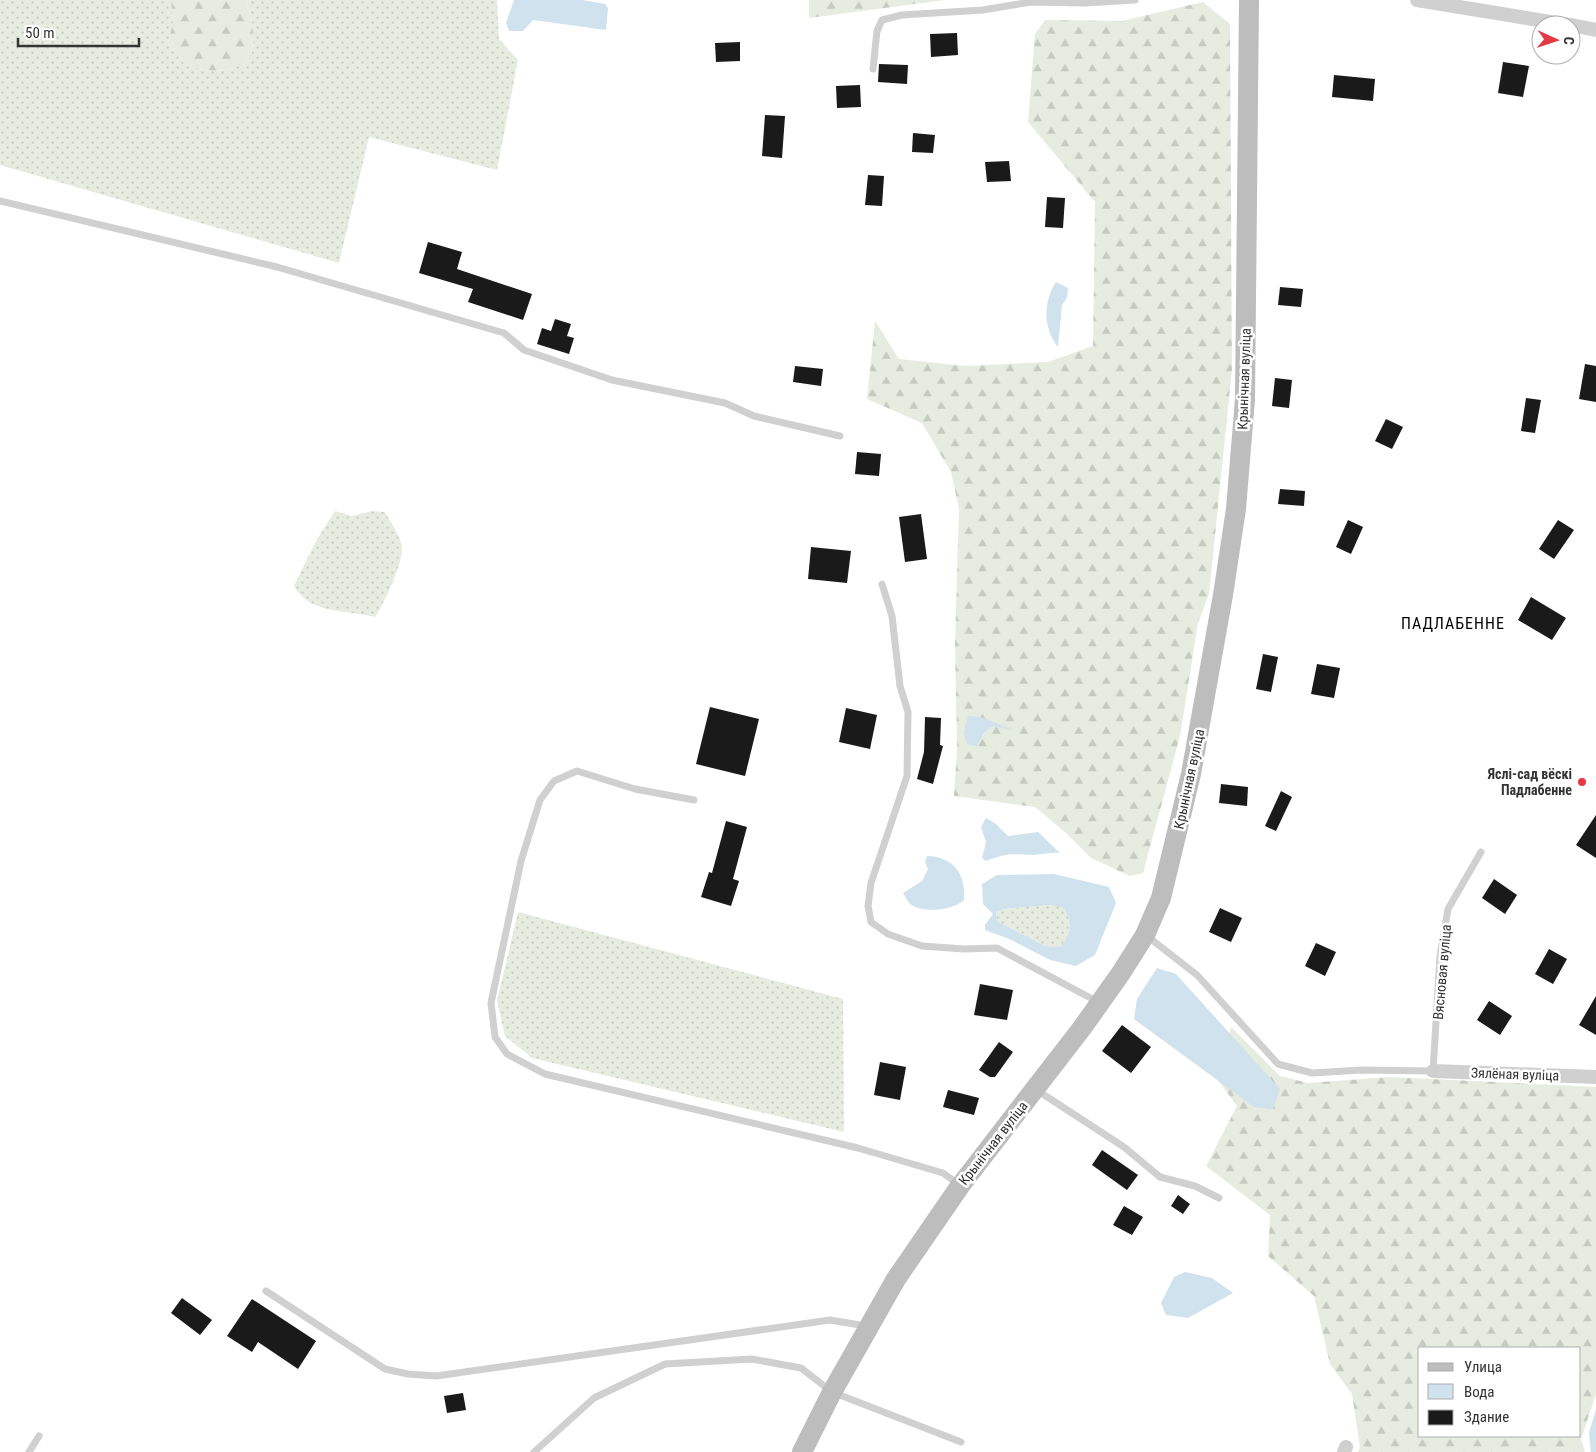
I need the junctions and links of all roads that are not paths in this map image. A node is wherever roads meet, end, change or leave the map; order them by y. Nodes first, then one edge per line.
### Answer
1 (1134, 0) edge
2 (1249, 0) edge
3 (1416, 0) edge
4 (1531, 19) edge
5 (1581, 27) edge
6 (1596, 30) edge
7 (873, 69) dead end
8 (0, 201) edge
9 (840, 436) dead end
10 (882, 584) dead end
11 (694, 800) dead end
12 (1481, 852) dead end
13 (1145, 935) junction
14 (1100, 1003) junction
15 (1433, 1071) junction
16 (1596, 1077) edge
17 (1035, 1089) junction
18 (960, 1186) junction
19 (1218, 1198) dead end
20 (266, 1291) dead end
21 (869, 1326) junction
22 (832, 1392) junction
23 (38, 1436) dead end
24 (961, 1442) dead end
25 (29, 1452) edge
26 (534, 1452) edge
27 (802, 1452) edge

1 - 7 lane
2 - 13 street, Крынічная вуліца
3 - 4 street
5 - 6 street
8 - 9 lane
10 - 14 lane
11 - 18 lane
12 - 15 lane, Вясновая вуліца
13 - 14 street, Крынічная вуліца
13 - 15 lane
14 - 17 street, Крынічная вуліца
15 - 16 street, Зялёная вуліца
17 - 18 street, Крынічная вуліца
17 - 19 lane
18 - 21 street, Крынічная вуліца
20 - 21 lane
21 - 22 street, Крынічная вуліца
22 - 24 lane
22 - 26 lane
22 - 27 street, Крынічная вуліца
23 - 25 lane

